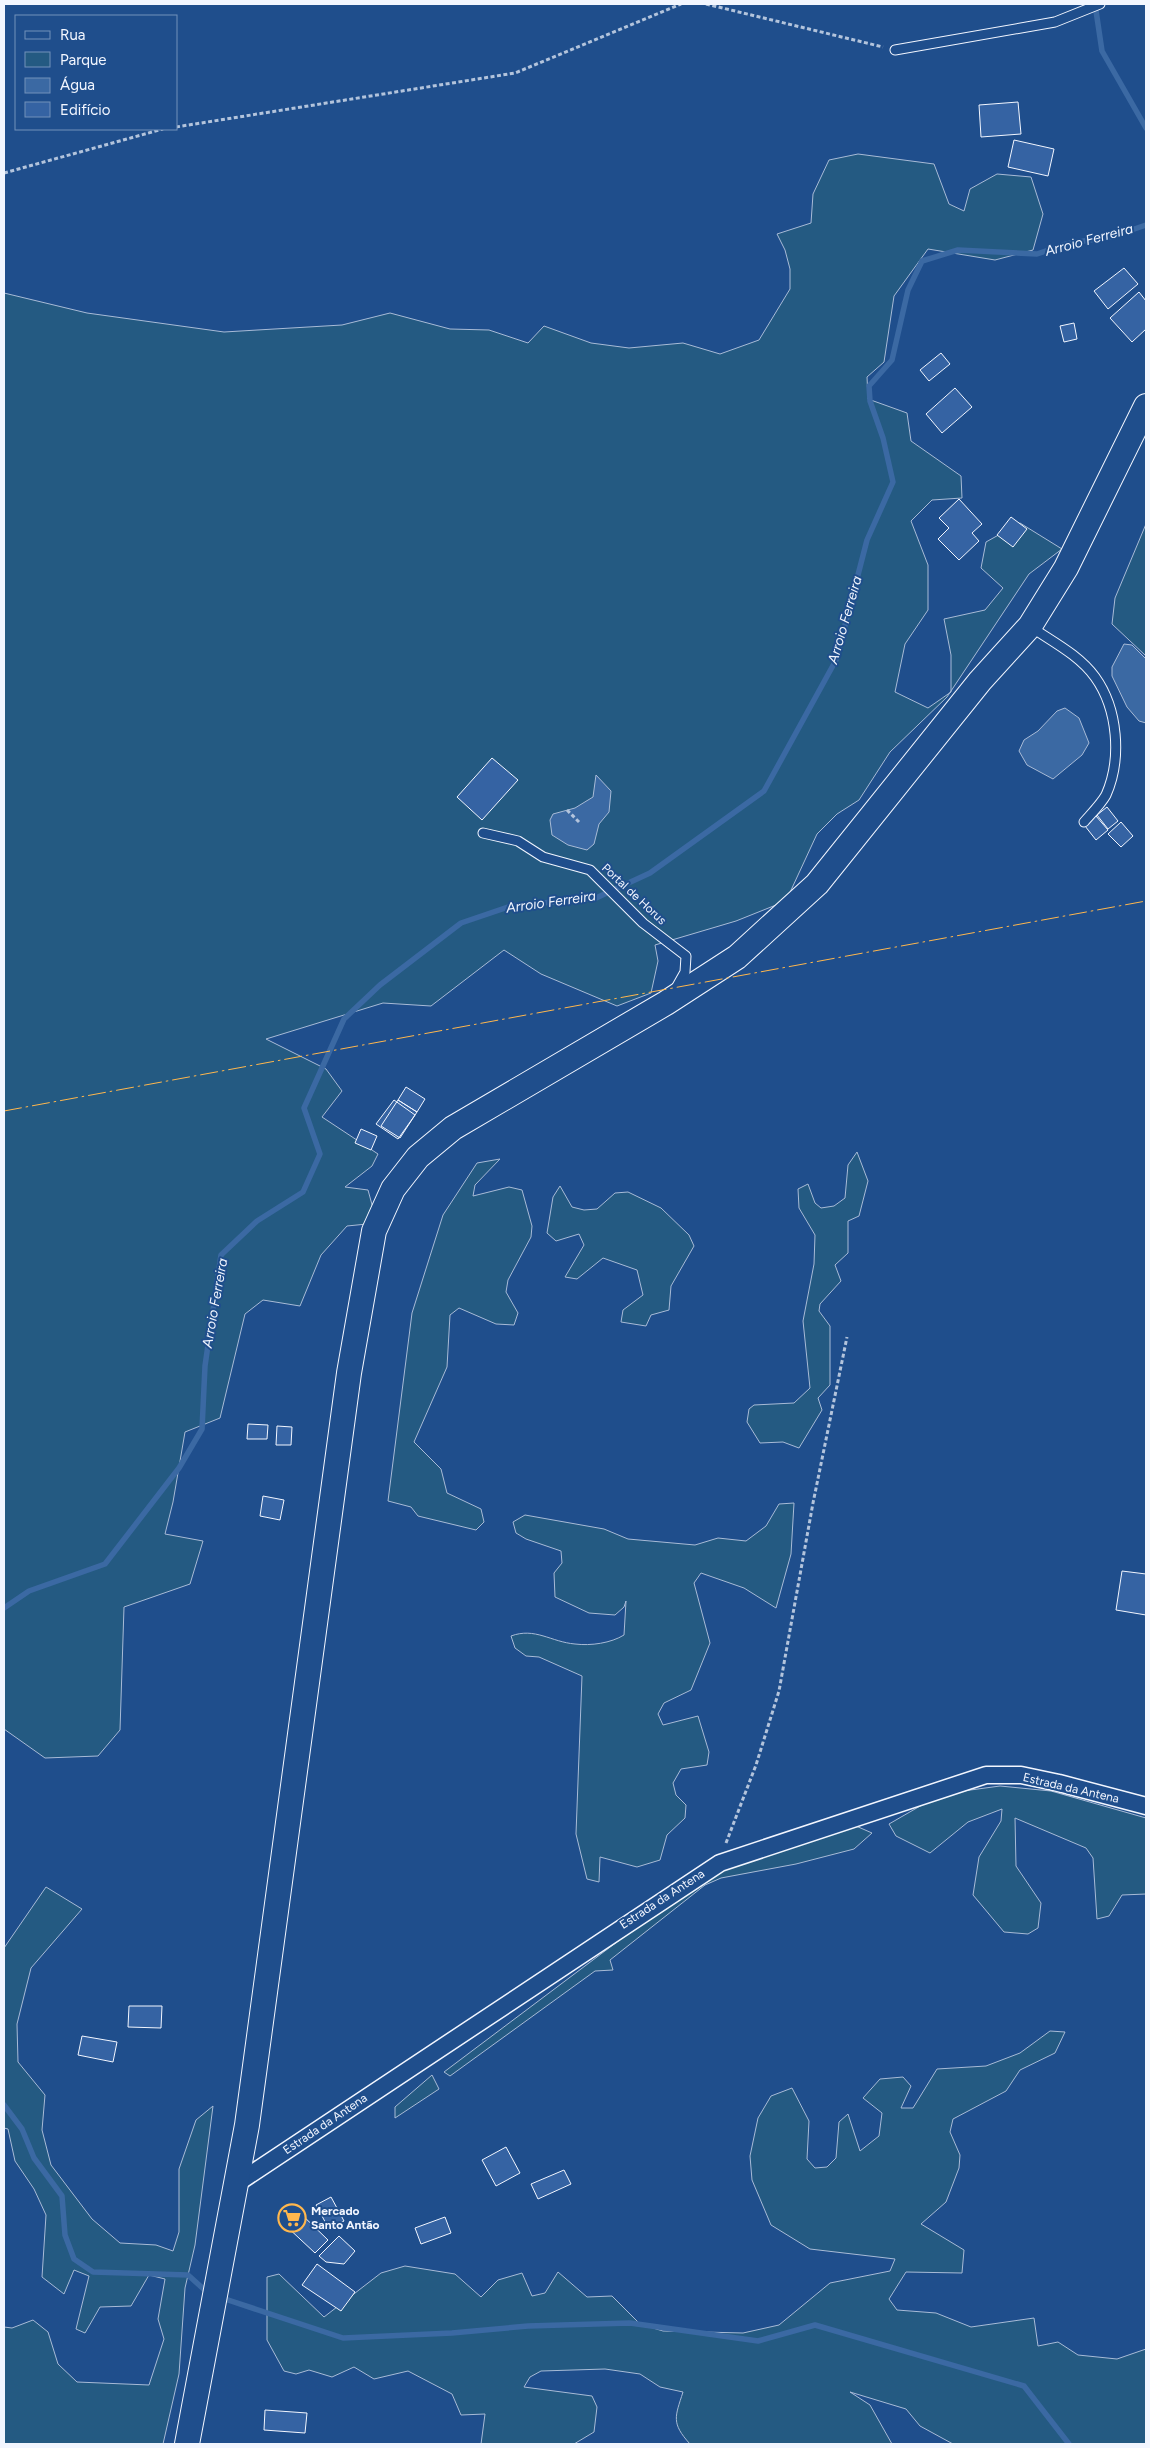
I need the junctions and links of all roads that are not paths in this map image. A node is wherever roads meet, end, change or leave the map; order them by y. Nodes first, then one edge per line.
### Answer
1 (1100, 4) edge
2 (895, 50) road end
3 (1146, 406) edge
4 (1030, 626) junction
5 (1084, 822) dead end
6 (482, 833) dead end
7 (666, 1003) junction
8 (1146, 1806) edge
9 (236, 2184) junction
10 (187, 2444) edge

1 - 2 lane
3 - 4 main road
4 - 5 lane
4 - 7 main road
6 - 7 lane, Portal de Horus
7 - 9 main road
8 - 9 street, Estrada da Antena
9 - 10 main road

